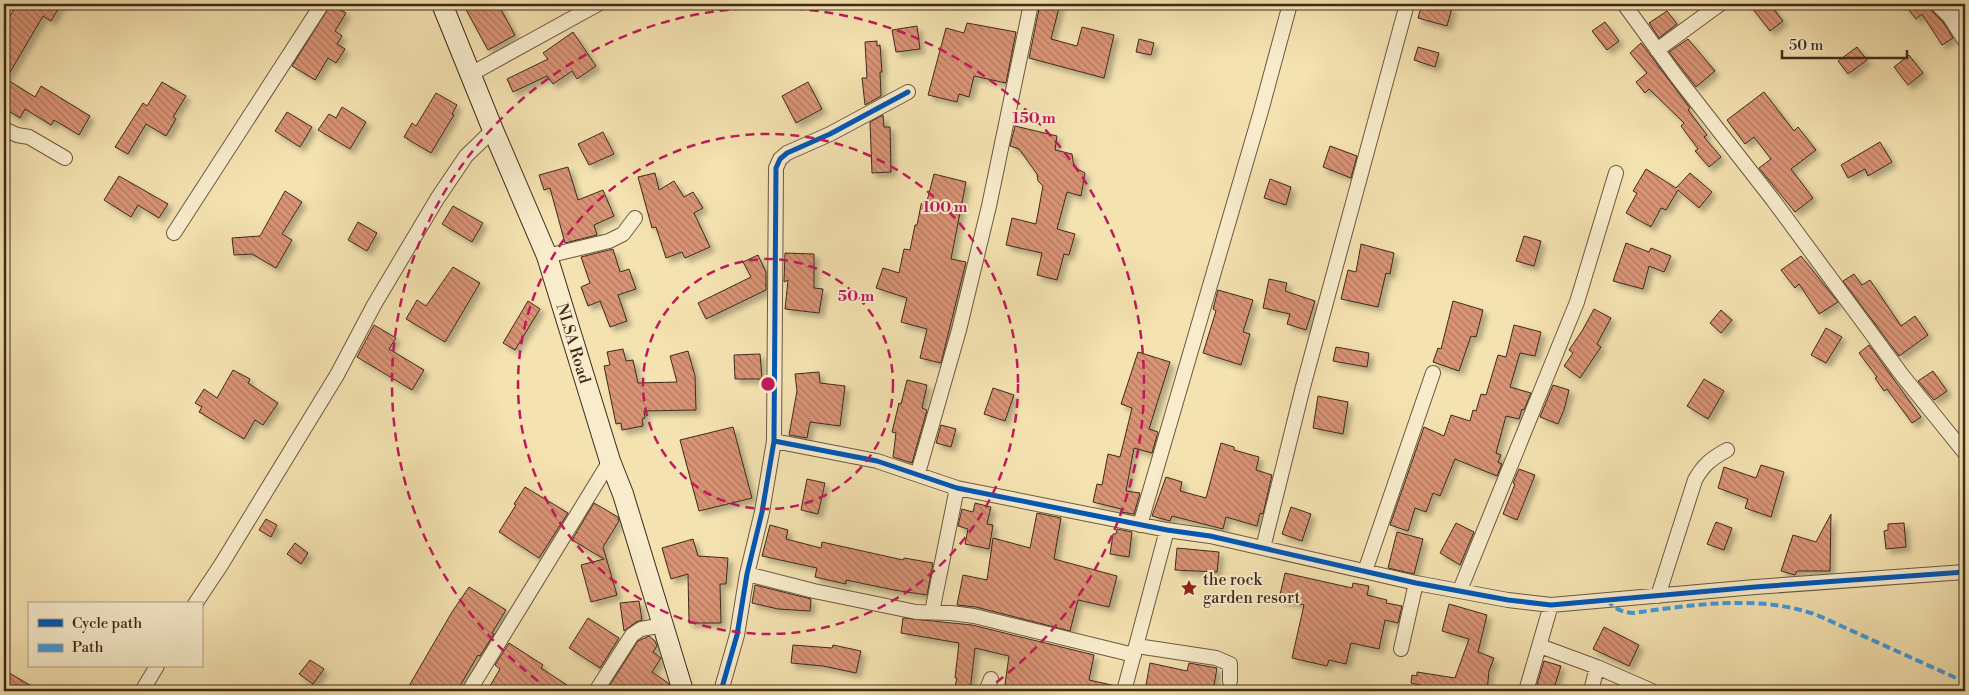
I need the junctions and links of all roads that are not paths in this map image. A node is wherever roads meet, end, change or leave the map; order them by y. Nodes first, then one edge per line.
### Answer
1 (322, 4) edge
2 (442, 4) edge
3 (598, 4) edge
4 (1032, 4) edge
5 (1290, 4) edge
6 (1407, 4) edge
7 (1624, 4) edge
8 (1720, 4) edge
9 (1937, 4) edge
10 (1965, 6) edge
11 (1950, 17) junction
12 (1965, 41) edge
13 (1657, 50) junction
14 (471, 74) junction
15 (908, 92) dead end
16 (4, 129) edge
17 (493, 130) junction
18 (65, 158) dead end
19 (1616, 173) dead end
20 (634, 218) dead end
21 (174, 233) dead end
22 (547, 256) junction
23 (1433, 373) dead end
24 (774, 441) junction
25 (1727, 450) dead end
26 (1965, 453) edge
27 (610, 460) junction
28 (918, 473) junction
29 (957, 488) junction
30 (1140, 525) junction
31 (1167, 530) junction
32 (1263, 548) junction
33 (1365, 571) junction
34 (1965, 572) edge
35 (747, 574) junction
36 (1416, 583) junction
37 (1460, 590) junction
38 (1658, 596) junction
39 (196, 602) edge
40 (1551, 605) junction
41 (932, 612) junction
42 (664, 626) junction
43 (1540, 646) junction
44 (1401, 649) dead end
45 (1135, 651) junction
46 (1597, 667) junction
47 (156, 668) edge
48 (1230, 680) dead end
49 (142, 691) edge
50 (469, 691) edge
51 (596, 691) edge
52 (683, 691) edge
53 (721, 691) edge
54 (1124, 691) edge
55 (1526, 691) edge
56 (1591, 691) edge
57 (1652, 691) edge

1 - 21 street
2 - 14 main road, NLSA Road
3 - 14 street
4 - 28 street
5 - 30 street
6 - 32 street
7 - 13 street
8 - 13 street
9 - 11 street
10 - 11 street
11 - 12 street
13 - 26 street
14 - 17 main road, NLSA Road
15 - 24 street
16 - 18 street
17 - 22 main road, NLSA Road
17 - 39 street
19 - 37 street
20 - 22 street
22 - 27 main road, NLSA Road
23 - 33 street
24 - 28 street
24 - 35 street
25 - 38 street
27 - 42 main road, NLSA Road
27 - 50 street
28 - 29 street
29 - 30 street
29 - 41 street
30 - 31 street
31 - 32 street
31 - 45 street
32 - 33 street
33 - 36 street
34 - 38 street
35 - 41 street
35 - 53 street
36 - 37 street
36 - 44 street
37 - 40 street
38 - 40 street
40 - 43 street
41 - 45 street
42 - 51 street
42 - 52 main road, NLSA Road
43 - 46 street
43 - 55 street
45 - 48 street
45 - 54 street
46 - 56 street
46 - 57 street
47 - 49 street

